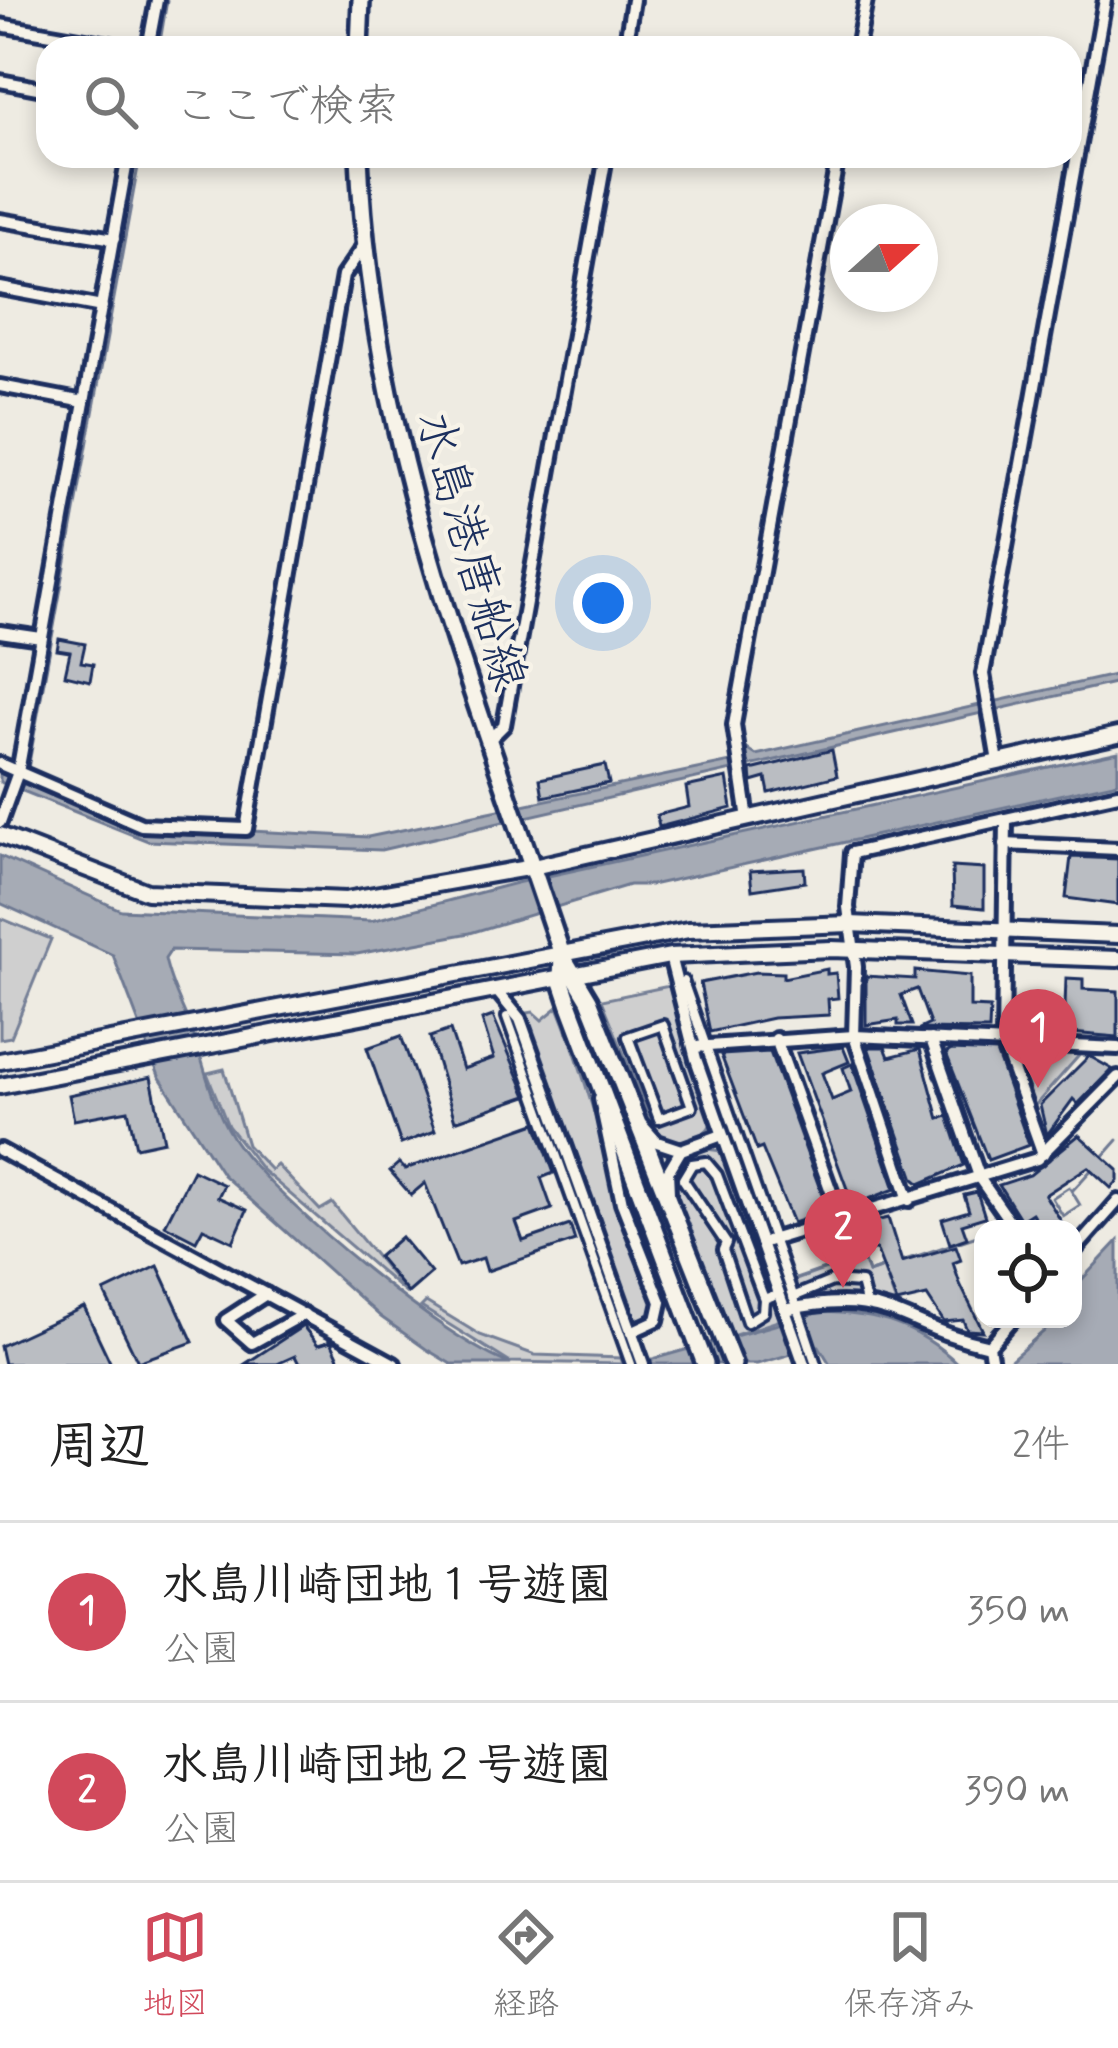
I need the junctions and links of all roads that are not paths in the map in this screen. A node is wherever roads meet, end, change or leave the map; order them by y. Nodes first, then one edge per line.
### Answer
1 (157, 0) edge
2 (361, 0) edge
3 (633, 0) edge
4 (866, 0) edge
5 (1105, 0) edge
6 (0, 25) edge
7 (64, 36) edge
8 (150, 36) edge
9 (360, 36) edge
10 (627, 36) edge
11 (859, 36) edge
12 (0, 81) edge
13 (36, 88) edge
14 (1082, 127) edge
15 (126, 168) edge
16 (360, 168) edge
17 (604, 168) edge
18 (836, 168) edge
19 (1075, 168) edge
20 (0, 220) edge
21 (115, 239) junction
22 (364, 244) junction
23 (0, 288) edge
24 (102, 308) junction
25 (0, 386) edge
26 (84, 402) junction
27 (0, 632) edge
28 (41, 638) junction
29 (1118, 736) edge
30 (489, 740) junction
31 (998, 762) junction
32 (0, 764) edge
33 (20, 777) junction
34 (1118, 794) edge
35 (748, 819) junction
36 (1006, 820) junction
37 (0, 822) edge
38 (0, 835) edge
39 (1005, 844) junction
40 (1118, 849) edge
41 (535, 872) junction
42 (850, 924) junction
43 (1004, 930) junction
44 (1118, 935) edge
45 (853, 950) junction
46 (562, 955) junction
47 (670, 956) junction
48 (1005, 956) junction
49 (1118, 959) edge
50 (579, 975) junction
51 (560, 979) junction
52 (683, 981) dead end
53 (497, 991) junction
54 (507, 1017) dead end
55 (663, 1025) joint
56 (854, 1036) junction
57 (778, 1039) junction
58 (931, 1040) junction
59 (1003, 1042) junction
60 (698, 1045) junction
61 (1118, 1048) edge
62 (0, 1061) edge
63 (1118, 1077) edge
64 (0, 1086) edge
65 (598, 1089) junction
66 (627, 1102) junction
67 (722, 1135) junction
68 (0, 1150) edge
69 (681, 1150) junction
70 (1043, 1154) junction
71 (980, 1179) junction
72 (909, 1200) junction
73 (1118, 1201) edge
74 (1113, 1212) edge
75 (672, 1213) junction
76 (842, 1219) junction
77 (1009, 1220) edge
78 (766, 1241) junction
79 (1082, 1243) edge
80 (266, 1294) junction
81 (768, 1298) joint
82 (866, 1302) junction
83 (794, 1311) junction
84 (304, 1314) junction
85 (1005, 1328) edge
86 (632, 1332) junction
87 (989, 1346) junction
88 (804, 1354) edge
89 (636, 1361) edge
90 (394, 1364) edge
91 (705, 1364) edge
92 (733, 1364) edge
93 (816, 1364) edge
94 (992, 1364) edge

1 - 8 street
2 - 9 main road
3 - 10 street
4 - 11 street
5 - 14 street
6 - 7 street
12 - 13 street
15 - 21 street
16 - 22 main road, 水島港唐船線
17 - 30 street
18 - 35 street
19 - 31 street
20 - 21 street
21 - 24 street
22 - 30 main road, 水島港唐船線
22 - 33 street
23 - 24 street
24 - 26 street
25 - 26 street
26 - 28 street
27 - 28 street
28 - 33 street
29 - 31 street
30 - 41 main road, 水島港唐船線
31 - 35 street
32 - 33 street
33 - 37 street
34 - 36 street
35 - 41 street
36 - 39 street
36 - 42 street
38 - 41 street
39 - 40 street
39 - 43 street
41 - 46 main road, 水島港唐船線
42 - 43 street
42 - 45 street
42 - 46 street
43 - 44 street
43 - 48 street
45 - 47 street
45 - 48 street
45 - 56 street
46 - 50 main road, 水島港唐船線
46 - 51 main road, 水島港唐船線
46 - 62 street
47 - 50 street
47 - 60 street
48 - 49 street
48 - 59 street
50 - 51 street
50 - 66 main road, 水島港唐船線
51 - 53 street
51 - 65 main road, 水島港唐船線
52 - 60 street
53 - 64 street
53 - 86 street
54 - 89 street
55 - 55 street
56 - 57 street
56 - 58 street
56 - 72 street
57 - 60 street
57 - 76 street
58 - 59 street
58 - 71 street
59 - 61 street
59 - 70 street
60 - 67 street
60 - 78 street
63 - 70 street
65 - 86 street
65 - 91 main road, 水島港唐船線
66 - 69 street
66 - 75 main road, 水島港唐船線
67 - 69 street
67 - 78 street
68 - 80 street
69 - 75 street
70 - 71 street
71 - 72 street
71 - 77 street
72 - 76 street
73 - 74 street
74 - 79 street
75 - 92 main road, 水島港唐船線
76 - 78 street
78 - 83 street
80 - 84 street
80 - 84 street
81 - 81 street
82 - 83 street
82 - 83 street
82 - 87 street
83 - 88 street
84 - 90 street
85 - 87 street
86 - 89 street
87 - 94 street
88 - 93 street

